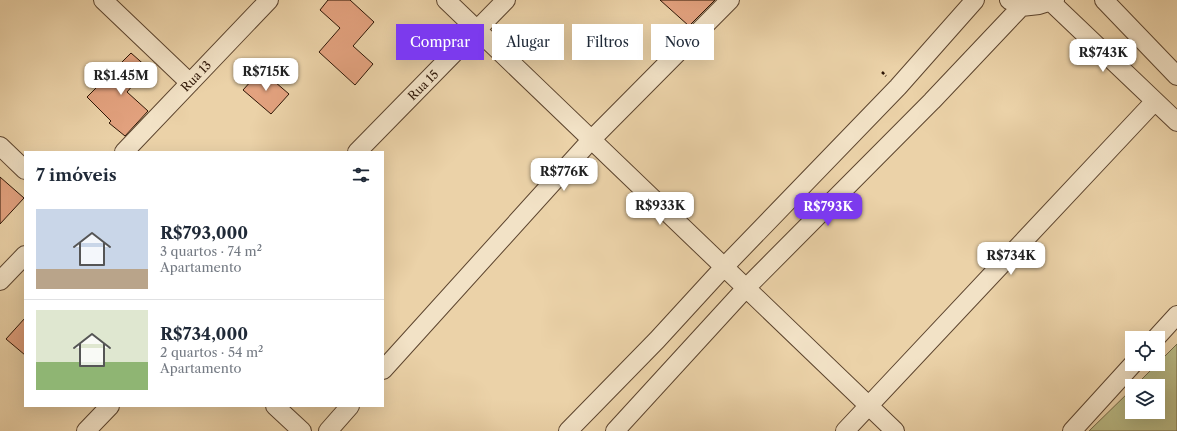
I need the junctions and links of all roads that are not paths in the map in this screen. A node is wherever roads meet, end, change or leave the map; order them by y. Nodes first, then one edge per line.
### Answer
1 (103, 0) edge
2 (269, 0) edge
3 (446, 0) edge
4 (506, 0) edge
5 (730, 0) edge
6 (975, 0) edge
7 (1104, 0) edge
8 (1053, 1) edge
9 (1015, 3) edge
10 (471, 24) edge
11 (483, 24) edge
12 (484, 37) edge
13 (447, 60) edge
14 (1177, 76) edge
15 (190, 83) junction
16 (1155, 101) junction
17 (1177, 122) edge
18 (591, 140) junction
19 (0, 146) edge
20 (125, 151) edge
21 (358, 151) edge
22 (24, 169) edge
23 (24, 256) edge
24 (724, 267) junction
25 (0, 282) edge
26 (746, 288) junction
27 (1177, 315) edge
28 (1162, 331) edge
29 (384, 369) edge
30 (1127, 371) edge
31 (869, 406) junction
32 (109, 407) edge
33 (275, 407) edge
34 (349, 407) edge
35 (86, 431) edge
36 (302, 431) edge
37 (328, 431) edge
38 (568, 431) edge
39 (616, 431) edge
40 (845, 431) edge
41 (895, 431) edge
42 (1072, 431) edge

1 - 15 street
2 - 15 street, Rua 13
3 - 10 street
4 - 11 street, Rua 15
5 - 18 street
6 - 24 street
7 - 14 street
8 - 9 street
8 - 16 street
9 - 26 street
12 - 18 street
13 - 21 street, Rua 15
15 - 20 street, Rua 13
16 - 17 street
16 - 31 street
18 - 24 street
18 - 29 street
19 - 22 street
23 - 25 street
24 - 26 street
24 - 38 street
26 - 31 street
26 - 39 street
27 - 28 street
30 - 42 street
31 - 40 street
31 - 41 street
32 - 35 street
33 - 36 street
34 - 37 street

